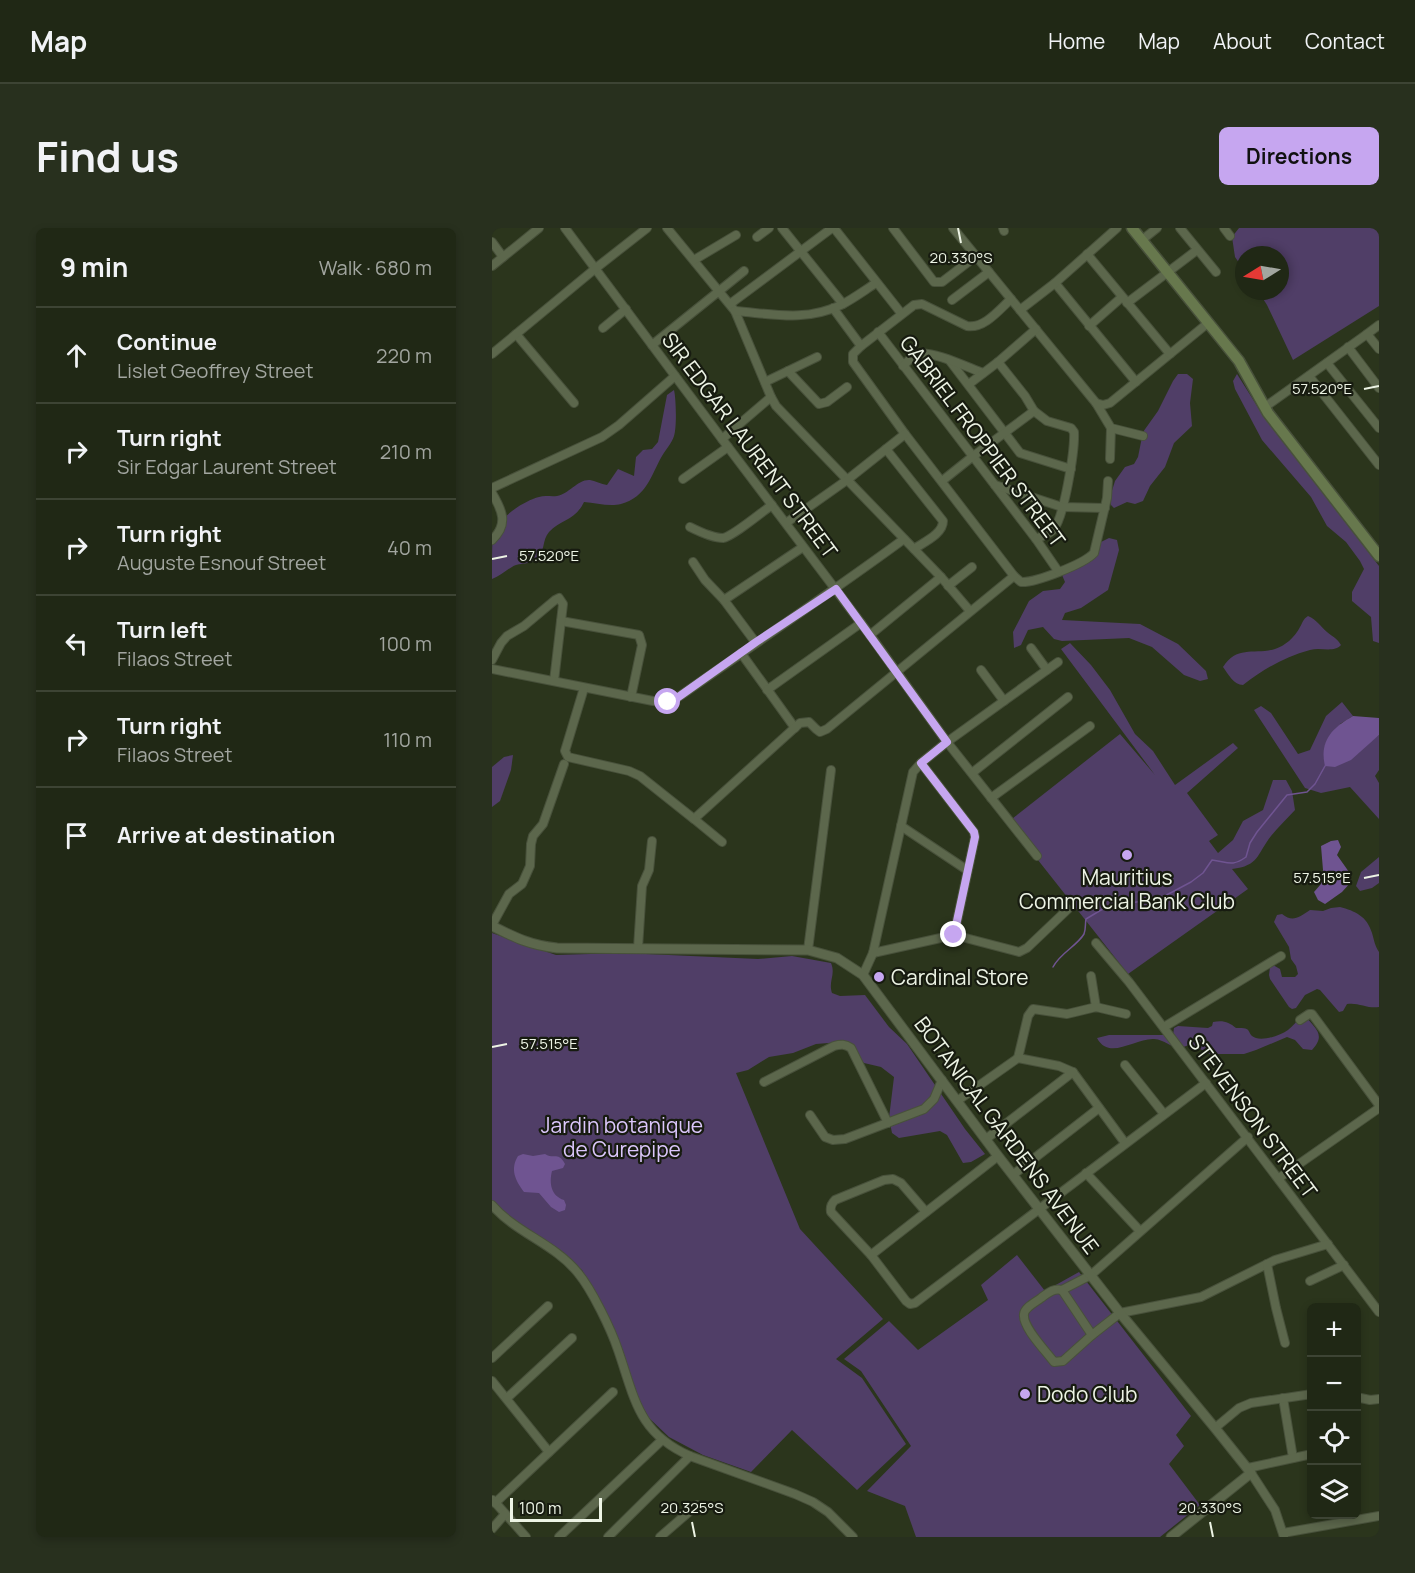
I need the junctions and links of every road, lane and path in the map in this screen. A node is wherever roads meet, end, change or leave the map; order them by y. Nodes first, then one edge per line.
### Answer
1 (539, 228) edge
2 (565, 228) edge
3 (647, 228) edge
4 (667, 228) edge
5 (770, 228) edge
6 (782, 228) edge
7 (833, 228) edge
8 (893, 228) edge
9 (952, 228) edge
10 (1117, 228) edge
11 (1132, 228) edge
12 (1158, 228) edge
13 (1180, 228) edge
14 (1224, 228) edge
15 (736, 235) dead end
16 (1230, 236) dead end
17 (757, 237) dead end
18 (1142, 240) junction
19 (492, 242) edge
20 (1197, 250) junction
21 (800, 251) junction
22 (1087, 254) junction
23 (976, 256) junction
24 (503, 257) junction
25 (694, 260) junction
26 (492, 266) edge
27 (596, 268) junction
28 (744, 271) dead end
29 (1168, 271) junction
30 (989, 272) junction
31 (1216, 272) dead end
32 (876, 283) junction
33 (1055, 283) junction
34 (719, 290) junction
35 (1011, 299) junction
36 (952, 300) dead end
37 (1125, 300) junction
38 (843, 304) junction
39 (733, 307) junction
40 (833, 308) junction
41 (626, 309) junction
42 (1020, 310) junction
43 (901, 313) junction
44 (1208, 323) junction
45 (1379, 325) edge
46 (1089, 326) junction
47 (603, 328) dead end
48 (1036, 329) junction
49 (878, 332) junction
50 (516, 334) junction
51 (1367, 334) junction
52 (652, 345) junction
53 (861, 346) junction
54 (1348, 347) junction
55 (1379, 349) edge
56 (492, 354) edge
57 (1170, 354) junction
58 (817, 357) dead end
59 (950, 361) junction
60 (998, 362) junction
61 (1327, 363) junction
62 (903, 366) junction
63 (788, 371) junction
64 (983, 374) junction
65 (675, 376) junction
66 (1309, 376) junction
67 (765, 382) junction
68 (1136, 382) junction
69 (969, 384) junction
70 (847, 387) dead end
71 (1379, 388) edge
72 (771, 397) junction
73 (574, 403) dead end
74 (1096, 403) junction
75 (1265, 407) junction
76 (1034, 411) junction
77 (1111, 428) junction
78 (1379, 428) edge
79 (1004, 433) junction
80 (905, 434) junction
81 (1143, 436) dead end
82 (722, 439) junction
83 (728, 447) junction
84 (886, 448) junction
85 (972, 457) junction
86 (1110, 459) dead end
87 (1379, 465) edge
88 (1071, 469) junction
89 (683, 479) dead end
90 (847, 480) junction
91 (942, 481) junction
92 (1108, 481) dead end
93 (993, 484) junction
94 (492, 488) edge
95 (492, 494) edge
96 (495, 505) edge
97 (772, 505) junction
98 (1062, 507) junction
99 (1104, 508) junction
100 (786, 523) junction
101 (690, 527) dead end
102 (904, 539) junction
103 (1036, 539) junction
104 (492, 540) edge
105 (803, 547) junction
106 (914, 549) junction
107 (1379, 556) edge
108 (693, 562) dead end
109 (972, 567) dead end
110 (1058, 571) junction
111 (1014, 576) junction
112 (940, 577) junction
113 (948, 586) junction
114 (836, 589) junction
115 (724, 600) junction
116 (970, 611) junction
117 (561, 621) junction
118 (861, 623) junction
119 (870, 635) junction
120 (756, 642) junction
121 (1030, 648) dead end
122 (741, 653) junction
123 (492, 660) edge
124 (1058, 662) dead end
125 (981, 670) dead end
126 (1047, 670) junction
127 (493, 672) edge
128 (897, 672) junction
129 (554, 681) junction
130 (584, 688) junction
131 (767, 690) junction
132 (631, 697) junction
133 (1068, 697) dead end
134 (1004, 701) junction
135 (1090, 726) dead end
136 (795, 728) junction
137 (947, 742) junction
138 (921, 763) junction
139 (564, 764) dead end
140 (831, 770) dead end
141 (972, 773) junction
142 (991, 798) junction
143 (694, 819) junction
144 (901, 826) junction
145 (652, 841) dead end
146 (722, 842) dead end
147 (1037, 856) dead end
148 (967, 870) junction
149 (1068, 909) dead end
150 (492, 926) edge
151 (954, 935) junction
152 (1096, 943) dead end
153 (638, 948) junction
154 (808, 950) junction
155 (873, 953) junction
156 (1281, 956) dead end
157 (863, 975) junction
158 (1091, 976) dead end
159 (1096, 1007) junction
160 (1125, 1014) dead end
161 (1300, 1020) dead end
162 (1164, 1027) junction
163 (1018, 1058) junction
164 (1125, 1065) dead end
165 (1073, 1072) junction
166 (942, 1080) junction
167 (764, 1082) dead end
168 (1206, 1083) junction
169 (957, 1101) junction
170 (1379, 1107) edge
171 (1099, 1108) junction
172 (810, 1114) dead end
173 (1164, 1114) junction
174 (888, 1123) junction
175 (1248, 1137) junction
176 (986, 1139) junction
177 (1125, 1143) junction
178 (998, 1156) junction
179 (1086, 1173) junction
180 (1014, 1174) junction
181 (1279, 1178) junction
182 (492, 1205) edge
183 (1040, 1209) junction
184 (926, 1212) junction
185 (1140, 1231) junction
186 (1328, 1244) junction
187 (870, 1255) junction
188 (1267, 1264) junction
189 (1344, 1265) junction
190 (1091, 1275) junction
191 (1310, 1281) dead end
192 (1062, 1290) junction
193 (548, 1306) dead end
194 (1379, 1312) edge
195 (1120, 1313) junction
196 (1092, 1335) junction
197 (572, 1338) dead end
198 (1285, 1343) dead end
199 (492, 1358) edge
200 (492, 1381) edge
201 (613, 1392) dead end
202 (1307, 1395) edge
203 (507, 1398) junction
204 (1283, 1398) junction
205 (1361, 1398) edge
206 (1379, 1399) edge
207 (1215, 1428) junction
208 (662, 1440) junction
209 (549, 1452) junction
210 (1307, 1455) edge
211 (690, 1456) junction
212 (1293, 1458) junction
213 (1249, 1471) junction
214 (494, 1501) edge
215 (697, 1505) dead end
216 (505, 1514) junction
217 (1379, 1516) edge
218 (492, 1528) edge
219 (1283, 1535) edge
220 (526, 1537) edge
221 (559, 1537) edge
222 (608, 1537) edge
223 (660, 1537) edge
224 (853, 1537) edge
225 (1171, 1537) edge

1 - 24 street
2 - 27 street, SIR EDGAR LAURENT STREET
3 - 27 street
4 - 25 street
5 - 17 street
6 - 21 street
7 - 21 street
7 - 32 street
8 - 23 street
9 - 23 street
10 - 22 street
11 - 18 main road
12 - 18 street
13 - 20 street
14 - 16 street
15 - 25 street
18 - 29 main road
19 - 24 street
20 - 29 street
20 - 31 street
21 - 38 street
21 - 39 street
22 - 33 street
22 - 37 street
23 - 30 street
24 - 26 street
25 - 34 street
27 - 41 street, SIR EDGAR LAURENT STREET
27 - 50 street
28 - 34 street
29 - 37 street
29 - 44 main road
30 - 35 street
30 - 36 street
32 - 38 street
32 - 43 street
33 - 42 street
33 - 46 street
34 - 39 street
34 - 52 street
35 - 42 street
35 - 43 street
37 - 46 street
37 - 57 street
38 - 40 street
39 - 40 street
39 - 67 street
40 - 53 street
41 - 47 street
41 - 52 street, SIR EDGAR LAURENT STREET
42 - 48 street
43 - 49 street
44 - 57 street
44 - 75 main road
45 - 51 street
46 - 68 street
48 - 60 street
48 - 74 street
49 - 53 street
49 - 62 street, GABRIEL FROPPIER STREET
50 - 56 street
50 - 73 street
51 - 54 street
51 - 55 street
52 - 65 street, SIR EDGAR LAURENT STREET
53 - 80 street
54 - 61 street
54 - 71 street
57 - 68 street
58 - 63 street
59 - 62 street
59 - 64 street
59 - 69 street
60 - 64 street
60 - 76 street
61 - 66 street
61 - 78 street
62 - 85 street, GABRIEL FROPPIER STREET
63 - 67 street
63 - 70 street
64 - 69 street
65 - 82 street, SIR EDGAR LAURENT STREET
65 - 94 street
66 - 75 street
66 - 87 street
67 - 72 street
68 - 74 street
69 - 79 street
72 - 82 street
72 - 90 street
74 - 77 street
75 - 107 main road
76 - 79 street
76 - 88 street
77 - 81 street
77 - 86 street
79 - 85 street
79 - 88 street
80 - 84 street
80 - 91 street
82 - 83 street, SIR EDGAR LAURENT STREET
83 - 89 street
83 - 97 street, SIR EDGAR LAURENT STREET
84 - 90 street
84 - 106 street
85 - 91 street
85 - 93 street, GABRIEL FROPPIER STREET
88 - 98 street
90 - 100 street
90 - 102 street
91 - 111 street
92 - 99 street
93 - 98 street
93 - 103 street, GABRIEL FROPPIER STREET
95 - 96 street
96 - 104 street
97 - 100 street, SIR EDGAR LAURENT STREET
97 - 101 street
98 - 99 street
98 - 103 street
99 - 110 street
100 - 105 street, SIR EDGAR LAURENT STREET
102 - 106 street
102 - 114 street
103 - 110 street, GABRIEL FROPPIER STREET
105 - 114 street, SIR EDGAR LAURENT STREET
105 - 115 street
106 - 112 street
108 - 115 street
109 - 113 street
110 - 111 street
111 - 116 street
112 - 113 street
112 - 119 street
113 - 116 street
114 - 118 street, SIR EDGAR LAURENT STREET
114 - 120 street
115 - 120 street
116 - 128 street
117 - 123 street
117 - 129 street
117 - 132 street
118 - 119 street, SIR EDGAR LAURENT STREET
118 - 131 street
119 - 128 street, SIR EDGAR LAURENT STREET
120 - 122 street
121 - 126 street
122 - 131 street
122 - 132 street
124 - 126 street
125 - 134 street
126 - 134 street
127 - 129 street
128 - 136 street
128 - 137 street, SIR EDGAR LAURENT STREET
129 - 130 street
130 - 132 street
130 - 143 street
131 - 136 street
133 - 141 street
134 - 137 street
135 - 142 street
136 - 143 street
137 - 138 street
137 - 141 street, SIR EDGAR LAURENT STREET
138 - 144 street
138 - 148 street
139 - 150 street
140 - 154 street
141 - 142 street, SIR EDGAR LAURENT STREET
142 - 147 street, SIR EDGAR LAURENT STREET
143 - 146 street
144 - 148 street
144 - 155 street
145 - 153 street
148 - 151 street
149 - 151 street
150 - 153 street, BOTANICAL GARDENS AVENUE
151 - 155 street
152 - 162 street, STEVENSON STREET
153 - 154 street, BOTANICAL GARDENS AVENUE
154 - 157 street, BOTANICAL GARDENS AVENUE
155 - 157 street
156 - 162 street
157 - 166 street, BOTANICAL GARDENS AVENUE
158 - 159 street
159 - 160 street
159 - 163 street
161 - 170 street
162 - 168 street, STEVENSON STREET
163 - 165 street
163 - 169 street
164 - 173 street
165 - 171 street
165 - 176 street
166 - 169 street, BOTANICAL GARDENS AVENUE
166 - 174 street
167 - 174 street
168 - 173 street
168 - 175 street, STEVENSON STREET
169 - 176 street, BOTANICAL GARDENS AVENUE
170 - 181 street
171 - 177 street
171 - 180 street
172 - 174 street
173 - 177 street
175 - 181 street, STEVENSON STREET
175 - 185 street
176 - 178 street, BOTANICAL GARDENS AVENUE
177 - 179 street
178 - 180 street, BOTANICAL GARDENS AVENUE
178 - 184 street
179 - 183 street
179 - 185 street
180 - 183 street, BOTANICAL GARDENS AVENUE
181 - 186 street, STEVENSON STREET
182 - 208 street
183 - 187 street
183 - 190 street, BOTANICAL GARDENS AVENUE
184 - 187 street
184 - 187 street
185 - 190 street
186 - 188 street
186 - 189 street, STEVENSON STREET
188 - 195 street
188 - 198 street
189 - 191 street
189 - 194 street, STEVENSON STREET
190 - 192 street
190 - 195 street, BOTANICAL GARDENS AVENUE
192 - 196 street
192 - 196 street
193 - 199 street
195 - 196 street
195 - 207 street, BOTANICAL GARDENS AVENUE
197 - 203 street
200 - 203 street
201 - 209 street
202 - 204 street
203 - 209 street
204 - 207 street
204 - 212 street
205 - 206 street
207 - 213 street, BOTANICAL GARDENS AVENUE
208 - 211 street
208 - 221 street
209 - 214 street
210 - 212 street
211 - 222 street
211 - 224 street
212 - 213 street
213 - 219 street
213 - 225 street
214 - 216 street
215 - 223 street
216 - 218 street
216 - 220 street
217 - 219 street

